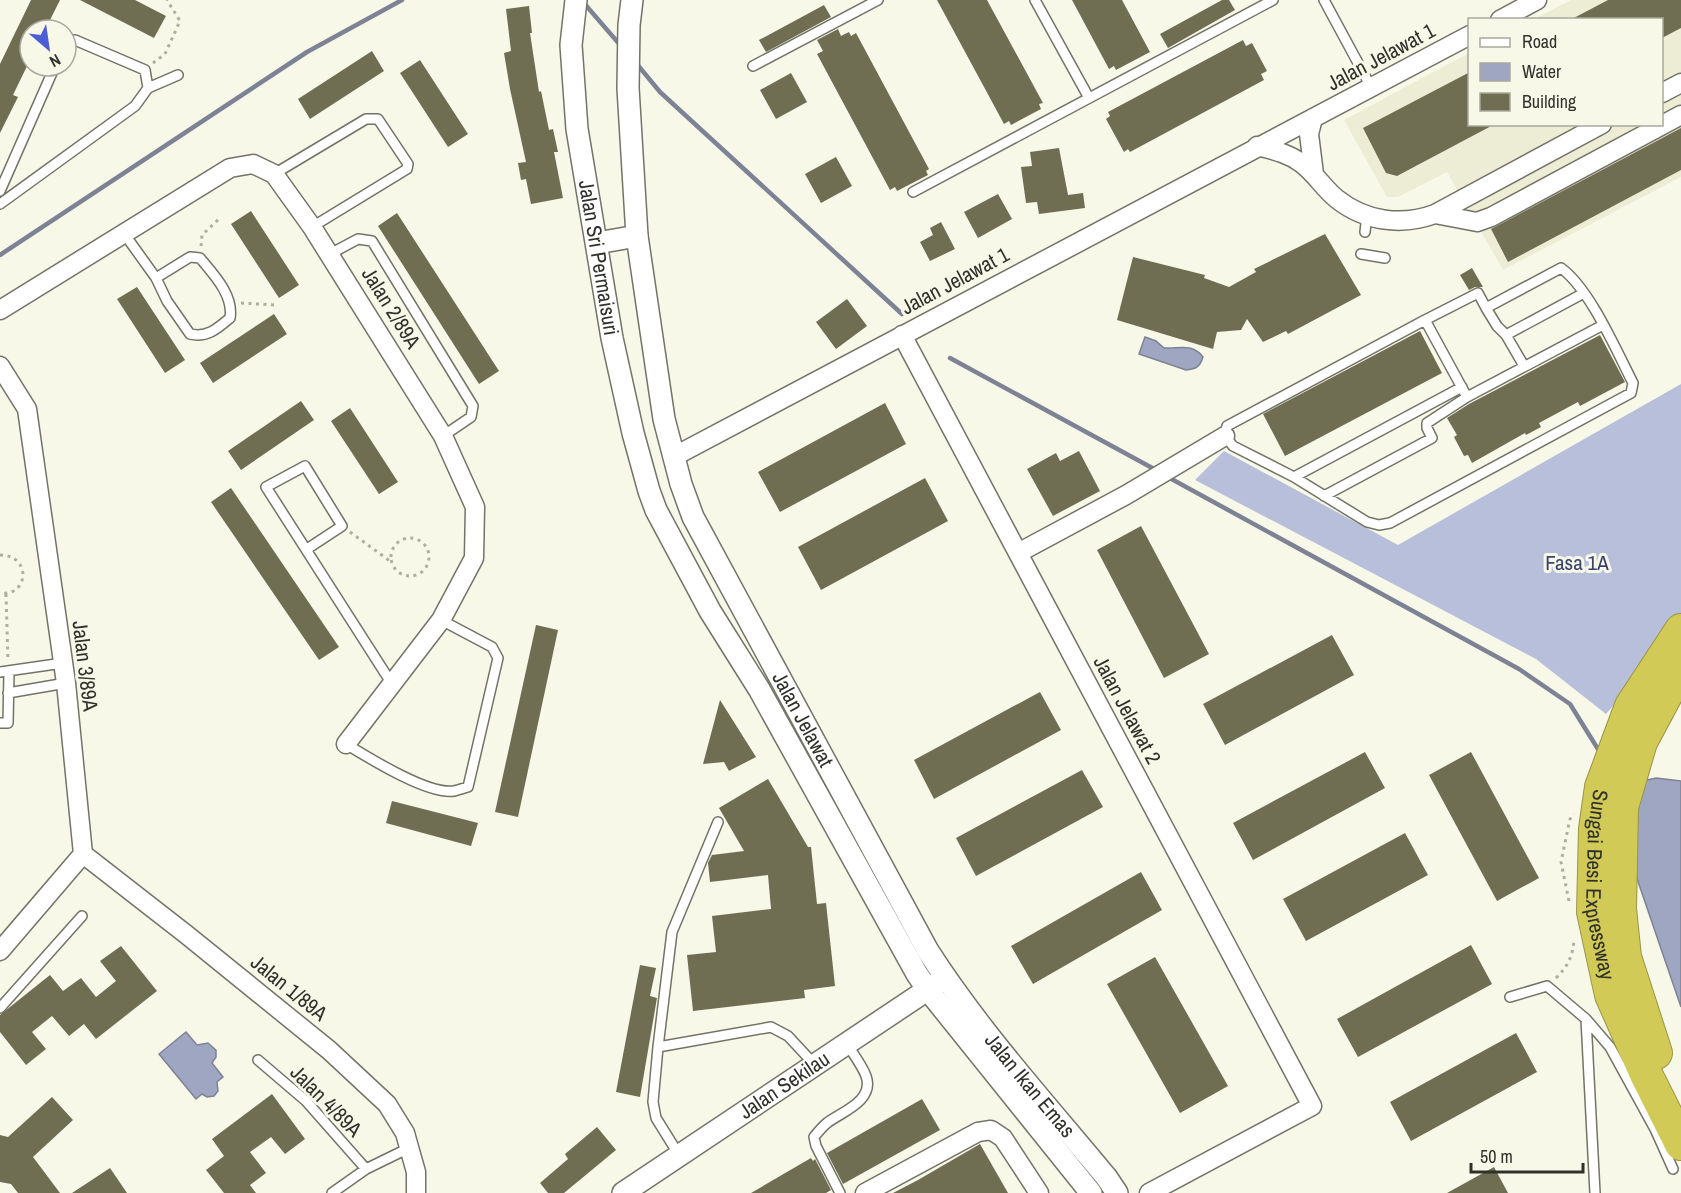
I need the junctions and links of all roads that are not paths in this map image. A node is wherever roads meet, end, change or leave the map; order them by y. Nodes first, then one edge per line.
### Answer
1 (576, 0) edge
2 (632, 0) edge
3 (878, 0) edge
4 (1035, 0) edge
5 (1273, 0) edge
6 (1324, 0) edge
7 (1537, 0) edge
8 (1504, 18) edge
9 (1468, 36) edge
10 (78, 41) edge
11 (753, 66) dead end
12 (178, 75) dead end
13 (51, 78) edge
14 (1681, 83) edge
15 (1371, 87) junction
16 (148, 88) junction
17 (1663, 92) edge
18 (1089, 98) junction
19 (1681, 115) edge
20 (1314, 118) junction
21 (1663, 125) edge
22 (1598, 126) edge
23 (1661, 126) edge
24 (1257, 146) junction
25 (274, 174) junction
26 (1314, 174) junction
27 (0, 191) edge
28 (913, 192) dead end
29 (0, 204) edge
30 (1435, 214) junction
31 (312, 227) junction
32 (123, 232) junction
33 (637, 236) junction
34 (597, 243) junction
35 (330, 254) junction
36 (1361, 254) dead end
37 (1385, 258) dead end
38 (156, 278) junction
39 (1584, 293) junction
40 (1486, 308) junction
41 (0, 310) edge
42 (1425, 320) junction
43 (1603, 325) junction
44 (1506, 334) junction
45 (902, 335) junction
46 (0, 366) edge
47 (1524, 366) junction
48 (1462, 387) junction
49 (1467, 397) junction
50 (633, 433) junction
51 (443, 436) junction
52 (1225, 436) junction
53 (675, 456) junction
54 (1294, 477) junction
55 (1324, 496) junction
56 (656, 510) junction
57 (307, 549) junction
58 (1018, 553) junction
59 (441, 620) junction
60 (1681, 630) edge
61 (63, 663) junction
62 (1681, 667) edge
63 (4, 672) edge
64 (66, 683) junction
65 (392, 684) junction
66 (8, 693) junction
67 (0, 723) edge
68 (346, 744) joint
69 (718, 822) dead end
70 (83, 854) junction
71 (82, 916) dead end
72 (0, 951) edge
73 (945, 978) junction
74 (928, 990) junction
75 (1510, 997) dead end
76 (0, 1008) edge
77 (1586, 1019) junction
78 (847, 1044) junction
79 (658, 1047) junction
80 (258, 1060) dead end
81 (815, 1065) junction
82 (1681, 1103) edge
83 (409, 1149) junction
84 (679, 1155) junction
85 (1677, 1157) edge
86 (366, 1169) junction
87 (332, 1193) edge
88 (416, 1193) edge
89 (623, 1193) edge
90 (840, 1193) edge
91 (866, 1193) edge
92 (1039, 1193) edge
93 (1091, 1193) edge
94 (1117, 1193) edge
95 (1149, 1193) edge
96 (1595, 1193) edge

1 - 34 street, Jalan Sri Permaisuri
2 - 33 street, Jalan Sri Permaisuri
3 - 11 lane
4 - 18 lane
5 - 18 lane
6 - 15 lane
7 - 8 street
9 - 15 street, Jalan Jelawat 1
10 - 16 lane
12 - 16 lane
13 - 27 lane
14 - 17 street
15 - 20 street, Jalan Jelawat 1
16 - 29 lane
18 - 28 lane
19 - 21 street
20 - 24 street, Jalan Jelawat 1
20 - 26 street, Jalan Jelawat 1
22 - 30 street
23 - 30 street
24 - 26 street
24 - 45 street, Jalan Jelawat 1
25 - 31 street, Jalan 2/89A
25 - 31 lane
25 - 32 street
26 - 30 street
31 - 35 street, Jalan 2/89A
32 - 38 lane
32 - 41 street
33 - 34 street
33 - 53 street, Jalan Sri Permaisuri
34 - 50 street, Jalan Sri Permaisuri
35 - 51 street, Jalan 2/89A
35 - 51 lane
36 - 37 lane
38 - 38 lane
39 - 40 lane
39 - 43 lane
39 - 44 lane
40 - 42 lane
40 - 44 lane
42 - 48 lane
42 - 52 lane
43 - 47 lane
43 - 55 lane
44 - 47 lane
45 - 53 street, Jalan Jelawat 1
45 - 58 street, Jalan Jelawat 2
46 - 61 street, Jalan 3/89A
47 - 49 lane
48 - 49 lane
48 - 54 lane
49 - 55 lane
50 - 53 street
50 - 56 street, Jalan Sri Permaisuri
51 - 59 street, Jalan 2/89A
52 - 54 lane
52 - 58 street
53 - 56 street
53 - 73 street, Jalan Jelawat
54 - 55 lane
56 - 74 street, Jalan Jelawat
57 - 57 lane
57 - 65 lane
58 - 95 street, Jalan Jelawat 2
59 - 65 street, Jalan 2/89A
59 - 68 lane
60 - 85 highway, Sungai Besi Expressway
61 - 63 lane
61 - 64 street, Jalan 3/89A
62 - 82 highway, Sungai Besi Expressway
63 - 66 lane
64 - 66 lane
64 - 70 street, Jalan 3/89A
65 - 68 street, Jalan 2/89A
66 - 67 lane
69 - 79 lane
70 - 72 street
70 - 83 street, Jalan 1/89A
71 - 76 lane
73 - 74 street, Jalan Sekilau
73 - 94 street, Jalan Ikan Emas
74 - 78 street, Jalan Sekilau
74 - 93 street, Jalan Ikan Emas
75 - 77 lane
77 - 85 lane
77 - 96 lane
78 - 81 street, Jalan Sekilau
78 - 90 lane
79 - 81 lane
79 - 84 lane
80 - 86 lane, Jalan 4/89A
81 - 84 street, Jalan Sekilau
83 - 86 lane
83 - 88 street, Jalan 1/89A
84 - 89 street, Jalan Sekilau
86 - 87 lane
91 - 92 street

